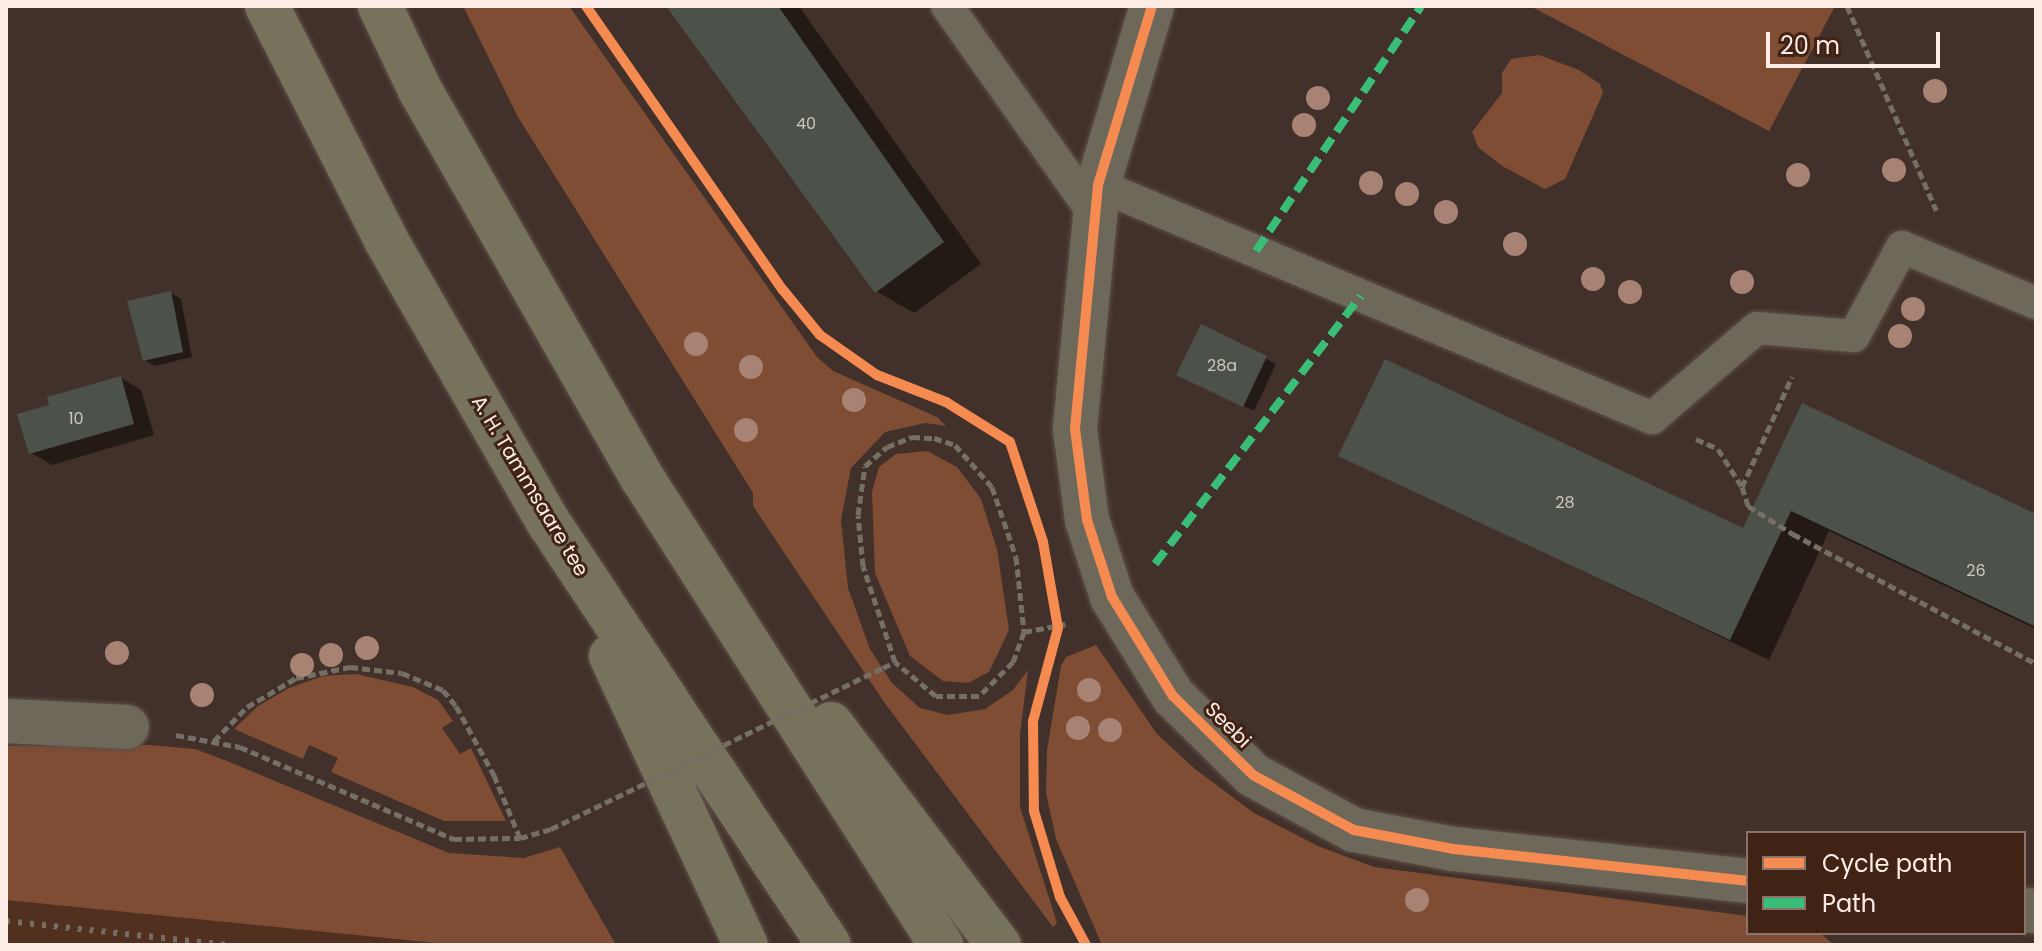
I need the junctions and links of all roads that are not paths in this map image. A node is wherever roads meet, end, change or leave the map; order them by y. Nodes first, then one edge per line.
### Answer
1 (267, 6) edge
2 (380, 6) edge
3 (947, 6) edge
4 (1152, 6) edge
5 (1096, 199) junction
6 (2036, 303) edge
7 (641, 476) junction
8 (549, 523) junction
9 (6, 721) edge
10 (127, 727) road end
11 (1746, 881) edge
12 (746, 945) edge
13 (829, 945) edge
14 (941, 945) edge
15 (999, 945) edge

1 - 8 main road, A. H. Tammsaare tee
2 - 7 main road
3 - 5 lane
4 - 5 street, Seebi
5 - 6 lane
5 - 11 street, Seebi
7 - 14 main road
7 - 15 main road
8 - 12 main road
8 - 13 main road, A. H. Tammsaare tee
9 - 10 street

